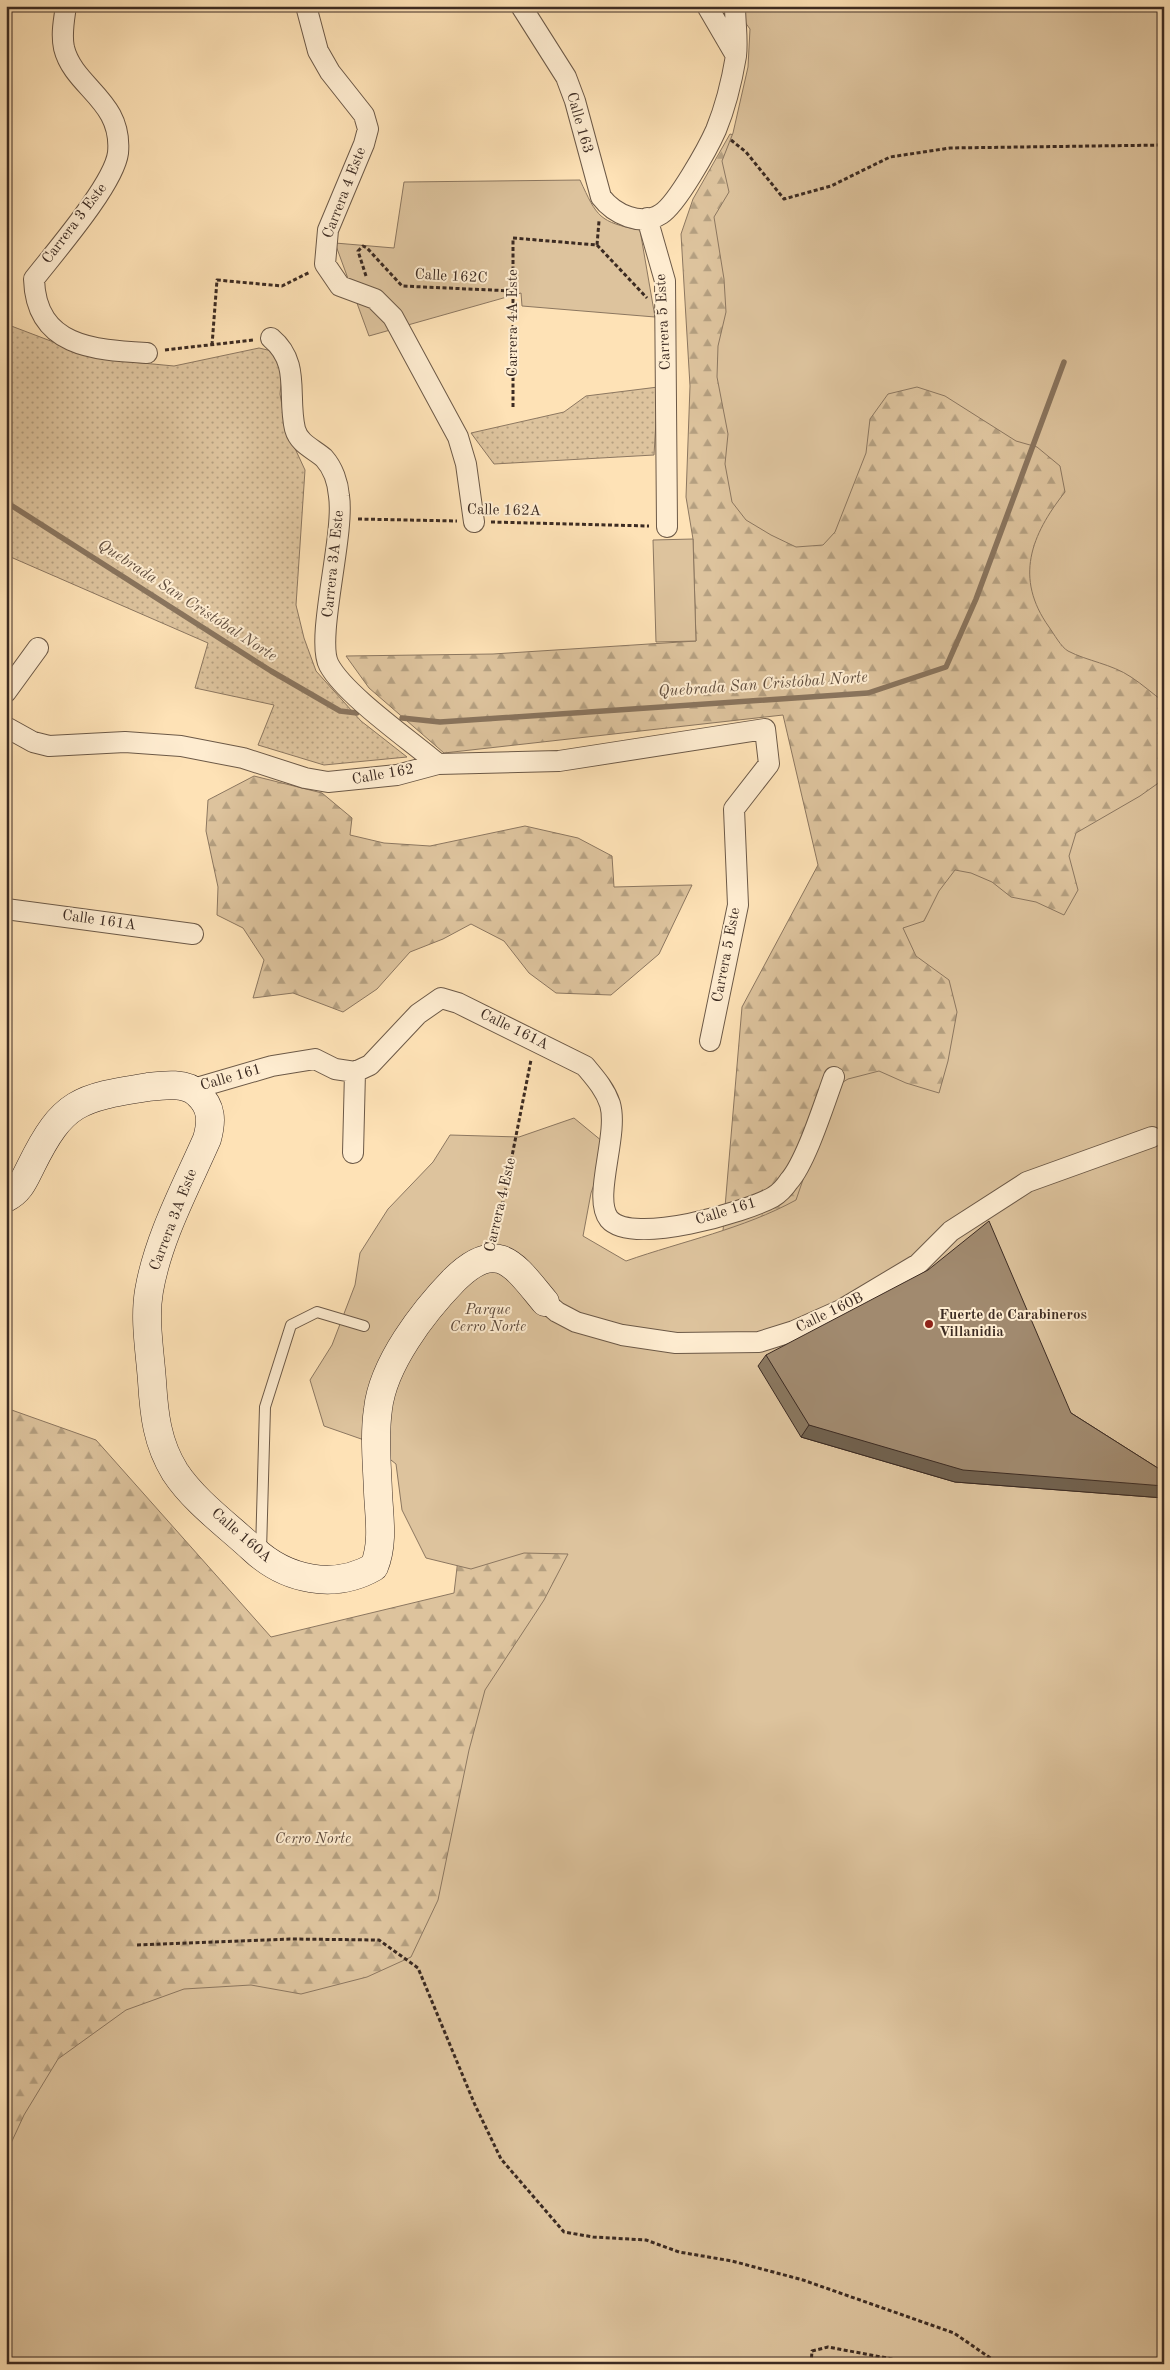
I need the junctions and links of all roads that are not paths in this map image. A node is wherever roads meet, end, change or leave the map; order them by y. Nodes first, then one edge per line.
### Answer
1 (66, 6) edge
2 (306, 6) edge
3 (521, 6) edge
4 (707, 6) edge
5 (735, 6) edge
6 (736, 55) junction
7 (647, 218) junction
8 (271, 338) road end
9 (146, 352) road end
10 (474, 522) road end
11 (667, 527) road end
12 (38, 648) dead end
13 (6, 692) edge
14 (6, 727) edge
15 (765, 729) joint
16 (438, 764) junction
17 (6, 909) edge
18 (192, 934) dead end
19 (710, 1041) dead end
20 (355, 1072) junction
21 (834, 1077) dead end
22 (193, 1089) junction
23 (1152, 1137) dead end
24 (353, 1153) dead end
25 (6, 1198) edge
26 (632, 1229) joint
27 (492, 1258) joint
28 (545, 1302) joint
29 (364, 1326) dead end
30 (154, 1420) joint
31 (261, 1557) junction
32 (374, 1566) joint

1 - 9 street, Carrera 3 Este
2 - 10 street, Carrera 4 Este
3 - 7 street, Calle 163
4 - 6 street
5 - 6 street
6 - 7 street
7 - 11 street, Carrera 5 Este
8 - 16 street, Carrera 3A Este
12 - 13 street
14 - 16 street, Calle 162
15 - 16 street, Calle 162
15 - 19 street, Carrera 5 Este
17 - 18 street, Calle 161A
20 - 22 street, Calle 161
20 - 24 street
20 - 26 street, Calle 161A
21 - 26 street, Calle 161
22 - 25 street, Calle 161
22 - 30 street, Carrera 3A Este
23 - 28 street, Calle 160B
27 - 28 street, Calle 160B
27 - 32 street, Carrera 4 Este
29 - 31 lane
30 - 31 street, Calle 160A
31 - 32 street, Calle 160A

